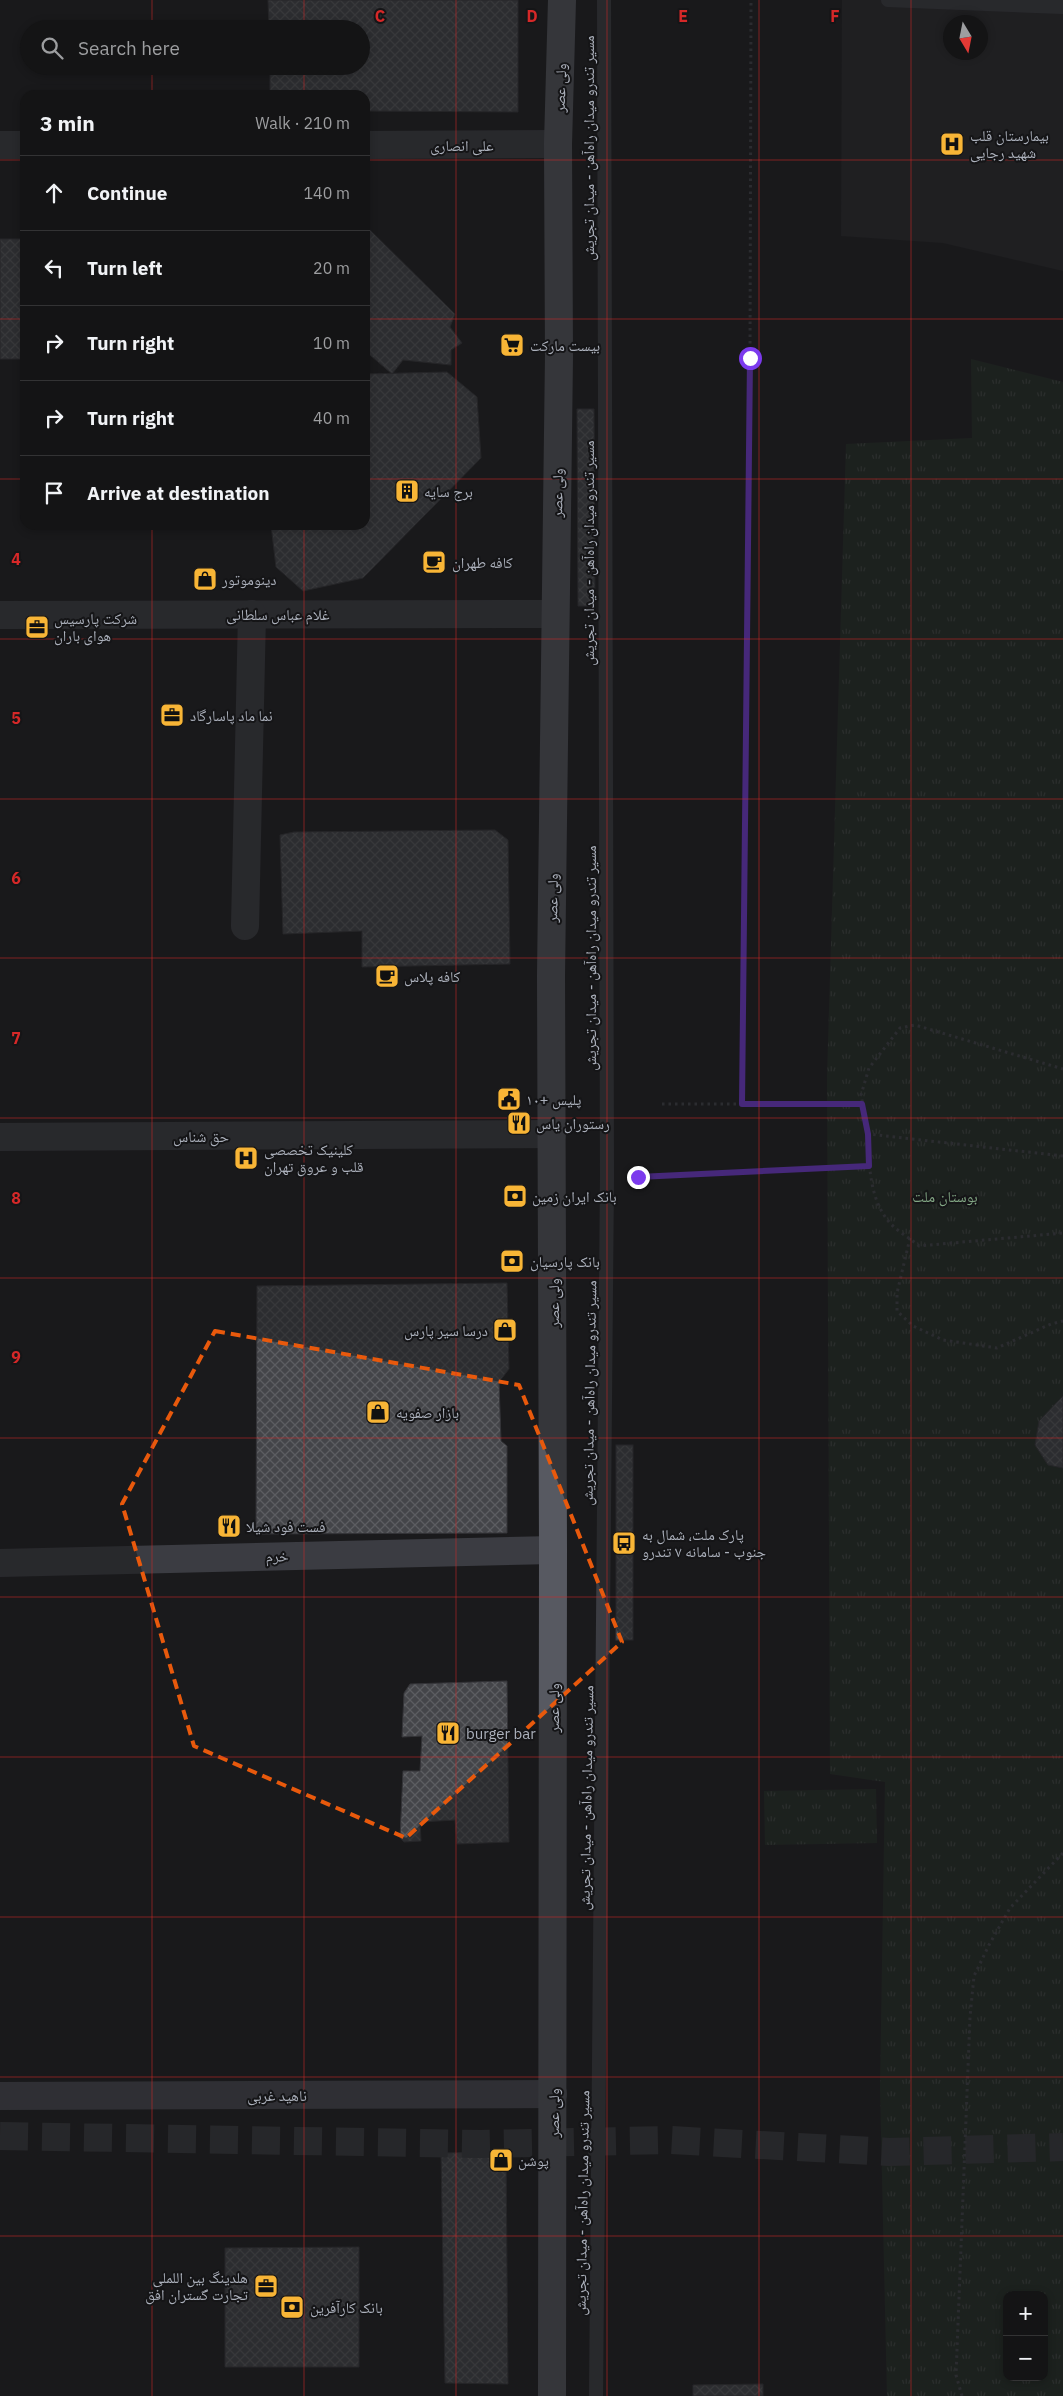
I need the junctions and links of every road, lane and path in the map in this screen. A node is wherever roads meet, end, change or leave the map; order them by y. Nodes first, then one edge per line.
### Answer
1 (562, 0) edge
2 (604, 0) edge
3 (750, 0) edge
4 (888, 0) edge
5 (1063, 7) edge
6 (558, 144) junction
7 (20, 145) edge
8 (370, 145) edge
9 (0, 146) edge
10 (252, 614) junction
11 (555, 614) junction
12 (0, 615) edge
13 (244, 926) dead end
14 (1063, 1069) edge
15 (662, 1104) dead end
16 (742, 1104) junction
17 (862, 1104) junction
18 (552, 1134) junction
19 (868, 1134) junction
20 (0, 1137) edge
21 (1063, 1156) edge
22 (869, 1166) junction
23 (638, 1177) dead end
24 (1063, 1233) edge
25 (910, 1238) junction
26 (1063, 1321) edge
27 (553, 1550) junction
28 (0, 1563) edge
29 (1063, 1853) edge
30 (553, 2094) junction
31 (0, 2096) edge
32 (552, 2396) edge
33 (596, 2396) edge
34 (962, 2396) edge

1 - 6 main road, ولی عصر
2 - 33 lane, مسیر تندرو میدان راه‌آهن - میدان تجریش
3 - 16 path
4 - 5 lane
6 - 8 street, علی انصاری
6 - 11 main road, ولی عصر
7 - 9 street
10 - 11 street, غلام عباس سلطانی
10 - 12 street, غلام عباس سلطانی
10 - 13 street
11 - 18 main road, ولی عصر
14 - 17 path
15 - 16 path
16 - 17 path
17 - 19 path
18 - 20 street, حق شناس
18 - 27 main road, ولی عصر
19 - 21 path
19 - 22 path
22 - 23 path
22 - 25 path
24 - 25 path
25 - 26 path
27 - 28 street, خرم
27 - 30 main road, ولی عصر
29 - 34 path
30 - 31 main road, ناهید غربی
30 - 32 main road, ولی عصر

